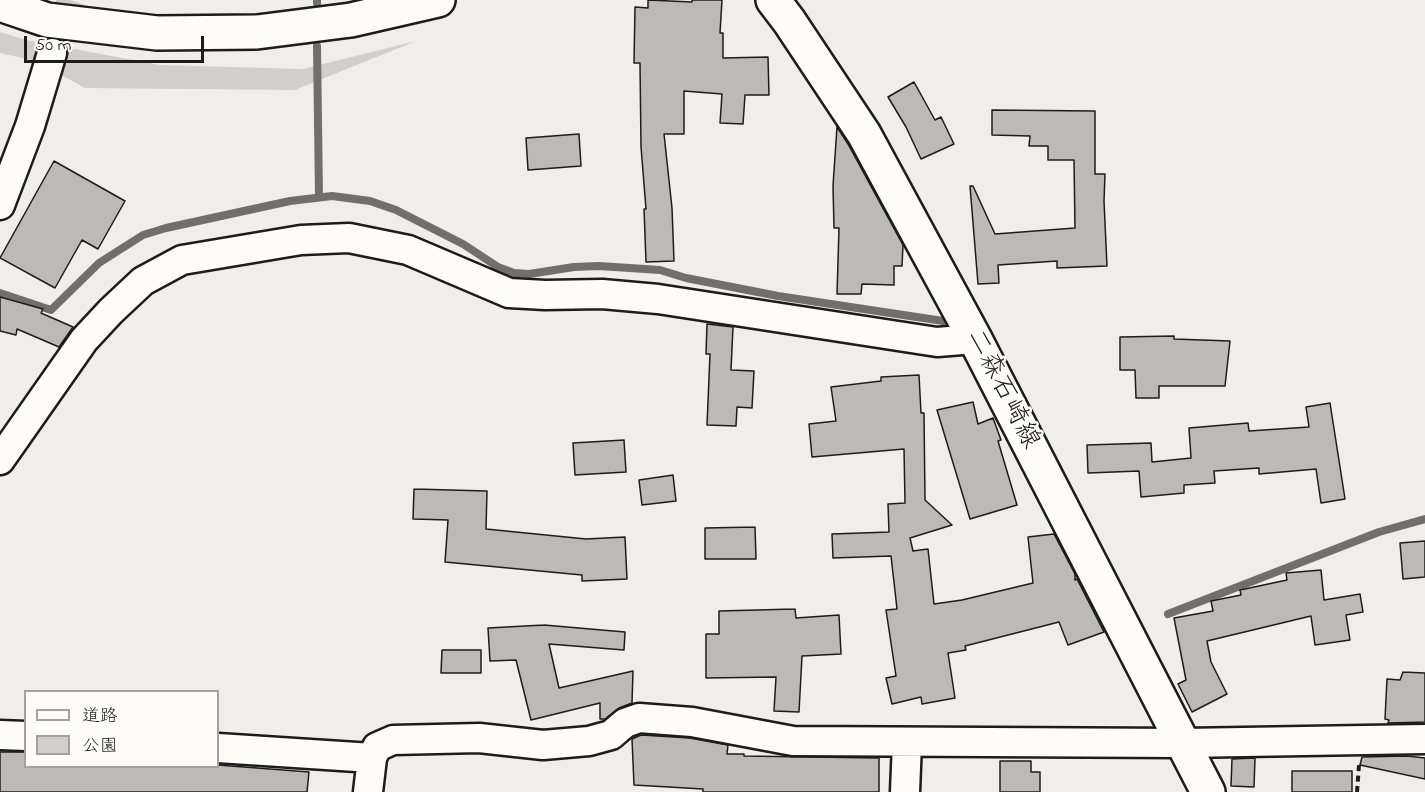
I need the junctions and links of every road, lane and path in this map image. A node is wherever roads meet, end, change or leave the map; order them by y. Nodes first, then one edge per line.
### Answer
1 (438, 0) edge
2 (773, 0) edge
3 (0, 4) edge
4 (52, 53) tunnel mouth
5 (0, 205) edge
6 (975, 339) junction
7 (0, 460) edge
8 (0, 735) edge
9 (24, 736) edge
10 (1425, 739) edge
11 (906, 742) junction
12 (1183, 743) junction
13 (219, 748) edge
14 (372, 758) junction
15 (369, 792) edge
16 (905, 792) edge
17 (1208, 792) edge

1 - 3 main road
2 - 6 main road, 二森石崎線
4 - 5 street
6 - 7 street
6 - 12 main road, 二森石崎線
8 - 9 street
10 - 12 street
11 - 12 street
11 - 14 street
11 - 16 street
12 - 17 main road, 二森石崎線
13 - 14 street
14 - 15 street

